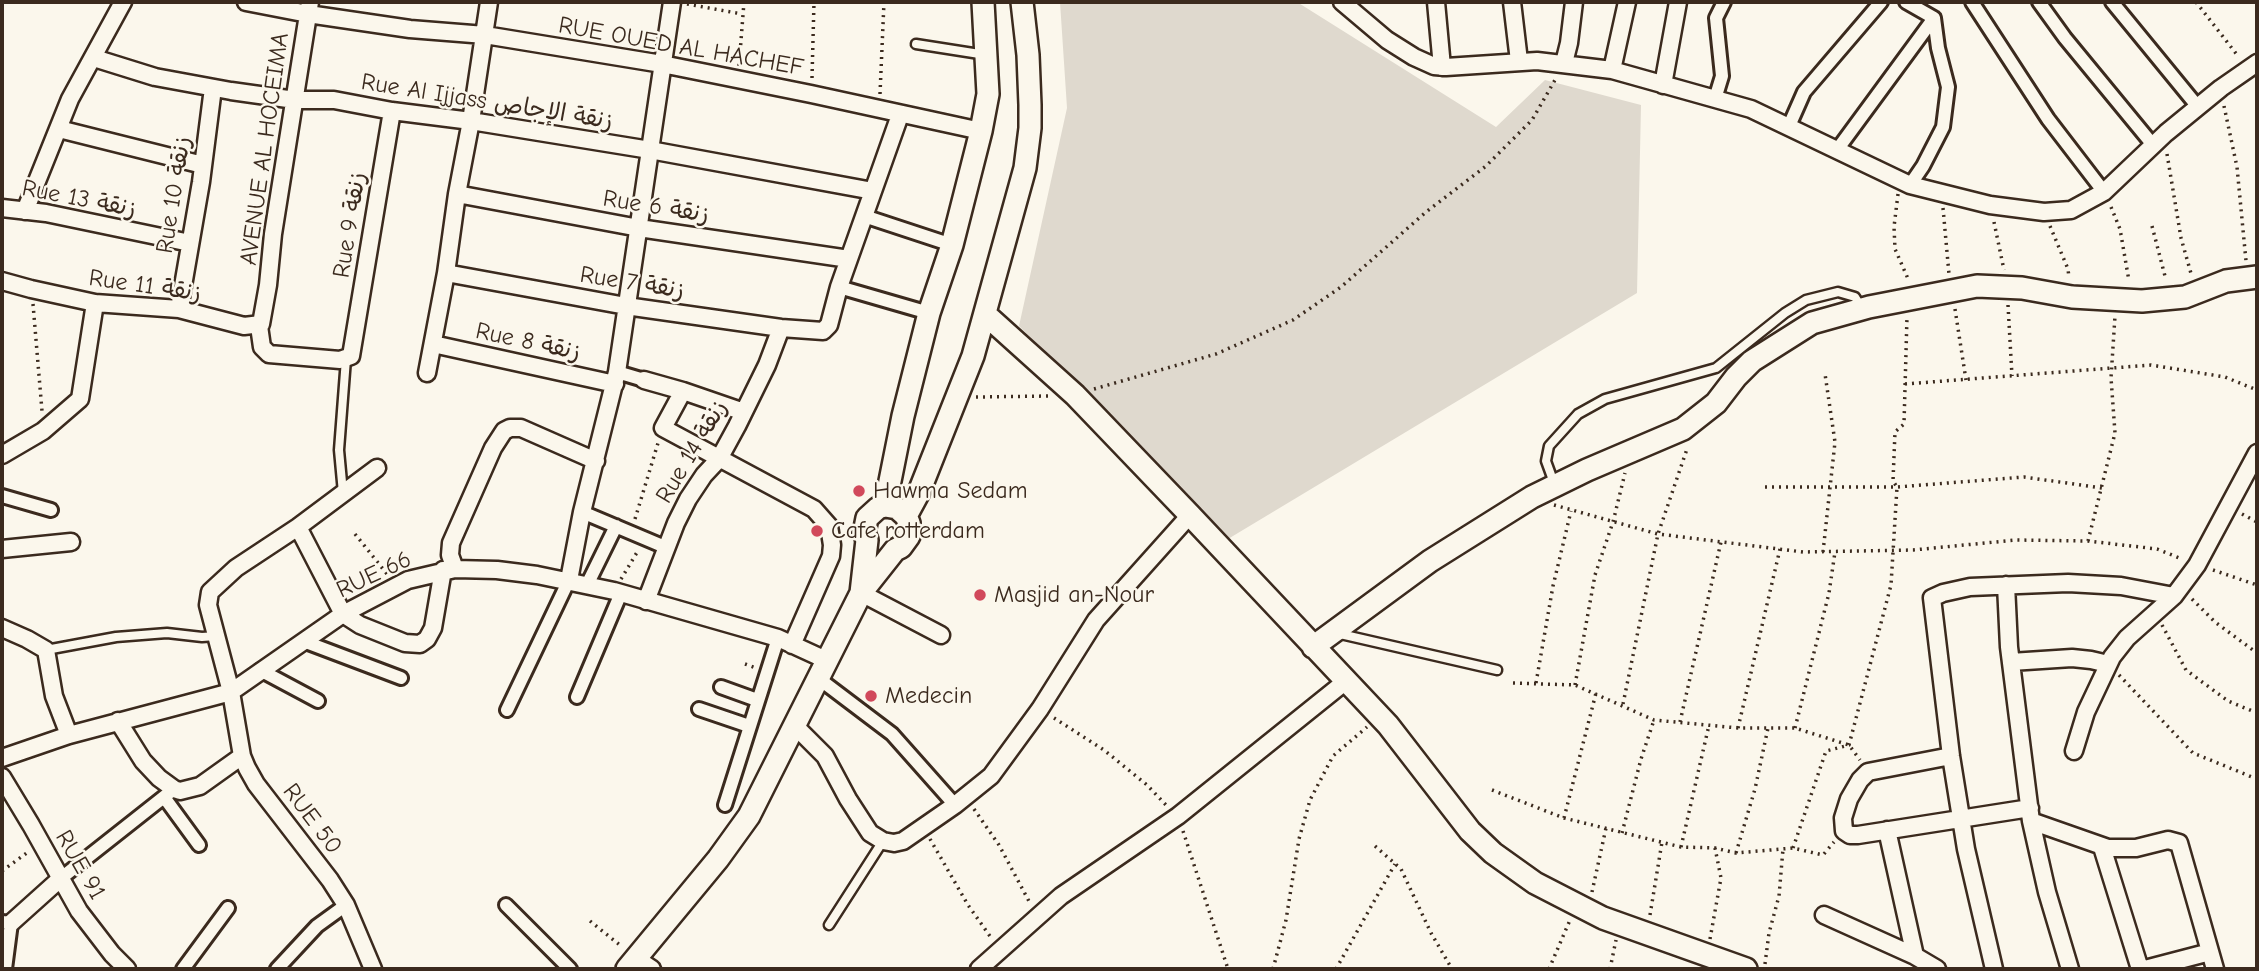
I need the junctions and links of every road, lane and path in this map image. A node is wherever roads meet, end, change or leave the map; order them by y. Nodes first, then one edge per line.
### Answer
1 (123, 2) edge
2 (246, 2) edge
3 (489, 2) edge
4 (673, 2) edge
5 (744, 2) edge
6 (814, 2) edge
7 (884, 2) edge
8 (983, 2) edge
9 (1022, 2) edge
10 (1342, 2) edge
11 (1436, 2) edge
12 (1512, 2) edge
13 (1574, 2) edge
14 (1627, 2) edge
15 (1678, 2) edge
16 (1724, 2) edge
17 (1881, 2) edge
18 (1906, 2) edge
19 (1972, 2) edge
20 (2039, 2) edge
21 (2112, 2) edge
22 (2196, 2) edge
23 (309, 8) edge
24 (742, 14) junction
25 (1934, 18) junction
26 (485, 35) junction
27 (916, 44) dead end
28 (987, 55) junction
29 (94, 58) junction
30 (1519, 61) junction
31 (1564, 62) junction
32 (662, 64) junction
33 (2253, 66) edge
34 (1442, 67) junction
35 (1612, 70) junction
36 (738, 78) junction
37 (1663, 85) junction
38 (213, 88) junction
39 (2221, 88) junction
40 (811, 94) junction
41 (1715, 99) junction
42 (295, 100) junction
43 (2198, 107) junction
44 (880, 110) junction
45 (392, 111) junction
46 (900, 115) junction
47 (471, 121) junction
48 (1789, 126) junction
49 (59, 129) junction
50 (981, 131) junction
51 (2166, 133) junction
52 (2152, 145) junction
53 (650, 150) junction
54 (1837, 150) junction
55 (203, 166) junction
56 (1905, 184) junction
57 (873, 191) junction
58 (2104, 192) junction
59 (457, 194) junction
60 (2, 208) edge
61 (25, 211) junction
62 (2044, 212) junction
63 (864, 216) junction
64 (2152, 226) dead end
65 (639, 228) junction
66 (190, 243) junction
67 (952, 245) junction
68 (849, 258) junction
69 (446, 273) junction
70 (2252, 277) edge
71 (2, 281) edge
72 (839, 287) junction
73 (32, 289) junction
74 (2197, 292) junction
75 (2072, 297) junction
76 (1908, 299) junction
77 (2171, 299) junction
78 (2125, 300) junction
79 (95, 303) junction
80 (626, 306) junction
81 (179, 309) junction
82 (1861, 309) junction
83 (929, 313) junction
84 (985, 314) junction
85 (259, 326) junction
86 (781, 328) junction
87 (433, 344) junction
88 (350, 353) junction
89 (2111, 367) junction
90 (426, 373) dead end
91 (1825, 374) dead end
92 (616, 378) junction
93 (644, 380) joint
94 (1905, 384) junction
95 (2257, 390) edge
96 (683, 391) junction
97 (1075, 395) junction
98 (957, 397) junction
99 (744, 412) junction
100 (1697, 418) junction
101 (663, 428) junction
102 (43, 430) junction
103 (1631, 451) junction
104 (2257, 453) edge
105 (2, 455) edge
106 (719, 459) junction
107 (596, 461) junction
108 (377, 468) dead end
109 (1555, 486) junction
110 (1765, 487) dead end
111 (1897, 487) junction
112 (1830, 488) junction
113 (2102, 488) junction
114 (343, 493) junction
115 (2, 496) edge
116 (1532, 497) junction
117 (885, 506) junction
118 (51, 510) dead end
119 (1571, 511) junction
120 (582, 512) junction
121 (1190, 515) junction
122 (906, 516) junction
123 (1613, 522) junction
124 (616, 526) junction
125 (298, 527) junction
126 (631, 533) junction
127 (355, 534) dead end
128 (1658, 534) junction
129 (645, 539) junction
130 (867, 540) junction
131 (2088, 541) junction
132 (71, 542) dead end
133 (1721, 542) junction
134 (665, 547) junction
135 (1780, 549) junction
136 (2, 550) edge
137 (895, 550) junction
138 (1894, 550) junction
139 (1823, 552) junction
140 (1835, 552) junction
141 (2197, 565) junction
142 (449, 569) junction
143 (569, 580) junction
144 (587, 585) junction
145 (2006, 585) junction
146 (2257, 585) edge
147 (397, 586) junction
148 (617, 592) junction
149 (2177, 592) junction
150 (862, 593) junction
151 (646, 601) junction
152 (2155, 612) junction
153 (343, 614) junction
154 (2, 628) edge
155 (1333, 632) junction
156 (941, 635) dead end
157 (216, 636) junction
158 (303, 640) junction
159 (785, 642) junction
160 (1313, 647) junction
161 (46, 650) junction
162 (2257, 653) edge
163 (2011, 662) junction
164 (2108, 664) junction
165 (822, 669) junction
166 (260, 670) junction
167 (1497, 670) dead end
168 (401, 678) dead end
169 (1346, 681) junction
170 (1513, 683) dead end
171 (1536, 683) junction
172 (1575, 685) junction
173 (721, 687) dead end
174 (231, 692) junction
175 (1596, 693) junction
176 (577, 698) dead end
177 (318, 701) dead end
178 (757, 701) junction
179 (1623, 704) junction
180 (699, 709) dead end
181 (507, 710) dead end
182 (2257, 713) edge
183 (1380, 716) junction
184 (1654, 720) junction
185 (118, 721) junction
186 (1680, 722) junction
187 (794, 725) junction
188 (1709, 725) junction
189 (749, 726) junction
190 (1738, 728) junction
191 (1768, 728) junction
192 (1795, 728) junction
193 (69, 734) junction
194 (1849, 745) junction
195 (2074, 751) dead end
196 (242, 755) junction
197 (1951, 756) junction
198 (2, 758) edge
199 (1868, 772) junction
200 (2, 777) edge
201 (2257, 779) edge
202 (1492, 790) dead end
203 (169, 793) junction
204 (960, 801) junction
205 (725, 805) dead end
206 (2031, 815) junction
207 (1564, 818) junction
208 (1961, 818) junction
209 (923, 826) junction
210 (1606, 828) junction
211 (1887, 830) junction
212 (1844, 831) junction
213 (1622, 833) junction
214 (883, 841) junction
215 (1662, 842) junction
216 (199, 845) dead end
217 (1375, 846) dead end
218 (1681, 847) junction
219 (2102, 847) junction
220 (1715, 848) junction
221 (1793, 848) junction
222 (1783, 849) junction
223 (1736, 853) junction
224 (20, 857) dead end
225 (1395, 864) junction
226 (2, 871) edge
227 (60, 879) junction
228 (346, 905) junction
229 (506, 905) dead end
230 (228, 908) dead end
231 (1582, 909) junction
232 (1824, 915) dead end
233 (1037, 916) junction
234 (590, 921) dead end
235 (6, 922) edge
236 (829, 925) dead end
237 (1619, 925) junction
238 (1646, 934) junction
239 (1000, 949) junction
240 (2210, 952) junction
241 (1707, 955) junction
242 (1915, 956) junction
243 (639, 966) edge
244 (5, 969) edge
245 (127, 969) edge
246 (183, 969) edge
247 (277, 969) edge
248 (373, 969) edge
249 (570, 969) edge
250 (979, 969) edge
251 (1273, 969) edge
252 (1336, 969) edge
253 (1452, 969) edge
254 (1549, 969) edge
255 (1611, 969) edge
256 (1746, 969) edge
257 (1764, 969) edge
258 (1937, 969) edge
259 (1994, 969) edge
260 (2070, 969) edge
261 (2142, 969) edge
262 (2215, 969) edge

1 - 29 street
2 - 23 street, RUE OUED AL HACHEF
3 - 26 street
4 - 24 path
4 - 32 street
5 - 24 path
6 - 40 path
7 - 44 path
8 - 28 street
9 - 84 street
10 - 34 street
11 - 34 street
12 - 30 street
13 - 31 street
14 - 35 street
15 - 37 street
16 - 41 street
17 - 48 street
18 - 25 street
19 - 58 street
20 - 52 street
21 - 43 street
22 - 33 path
23 - 26 street, RUE OUED AL HACHEF
23 - 42 street, AVENUE AL HOCEIMA
24 - 36 path
25 - 54 street
25 - 56 street
26 - 32 street, RUE OUED AL HACHEF
26 - 47 street
27 - 28 lane
28 - 50 street
29 - 38 street, Rue Al Ijjass زنقة الإجاص
29 - 49 street
30 - 31 street
30 - 34 street
31 - 35 street
31 - 97 path
32 - 36 street, RUE OUED AL HACHEF
32 - 53 street
33 - 39 street
35 - 37 street
36 - 40 street, RUE OUED AL HACHEF
37 - 41 street
38 - 42 street, Rue Al Ijjass زنقة الإجاص
38 - 55 street, Rue 10 زنقة
39 - 43 street
39 - 70 path
40 - 44 street, RUE OUED AL HACHEF
41 - 48 street
42 - 45 street, Rue Al Ijjass زنقة الإجاص
42 - 85 street, AVENUE AL HOCEIMA
43 - 51 street
44 - 46 street, RUE OUED AL HACHEF
45 - 47 street, Rue Al Ijjass زنقة الإجاص
45 - 88 street, Rue 9 زنقة
46 - 50 street, RUE OUED AL HACHEF
46 - 57 street
47 - 53 street, Rue Al Ijjass زنقة الإجاص
47 - 59 street
48 - 54 street
49 - 55 street
49 - 61 street
50 - 67 street
51 - 52 street
51 - 74 path
52 - 58 street
53 - 57 street, Rue Al Ijjass زنقة الإجاص
53 - 65 street
54 - 56 street
55 - 66 street, Rue 10 زنقة
56 - 62 street
56 - 76 path
57 - 63 street
58 - 62 street
58 - 78 path
59 - 65 street, Rue 6 زنقة
59 - 69 street
60 - 61 street, Rue 13 زنقة
61 - 66 street, Rue 13 زنقة
62 - 75 path
63 - 67 street
63 - 68 street
64 - 77 path
65 - 68 street, Rue 6 زنقة
65 - 80 street
66 - 81 street, Rue 10 زنقة
67 - 83 street
68 - 72 street
69 - 80 street, Rue 7 زنقة
69 - 87 street
70 - 74 street
71 - 73 street, Rue 11 زنقة
72 - 83 street
72 - 86 street, Rue 7 زنقة
73 - 79 street, Rue 11 زنقة
73 - 102 path
74 - 77 street
75 - 76 street
75 - 78 street
76 - 82 street
76 - 94 path
77 - 78 street
78 - 89 path
79 - 81 street, Rue 11 زنقة
79 - 102 street
80 - 86 street, Rue 7 زنقة
80 - 92 street
81 - 85 street, Rue 11 زنقة
82 - 100 street
82 - 109 lane
83 - 117 street
84 - 97 street
84 - 98 street
85 - 88 street
86 - 99 street, Rue 14 زنقة
87 - 90 street
87 - 92 street, Rue 8 زنقة
88 - 114 lane
89 - 94 path
89 - 95 path
89 - 113 path
91 - 112 path
92 - 93 street
92 - 107 street
93 - 96 street
94 - 111 path
96 - 99 street
96 - 101 street
97 - 98 path
97 - 121 street
98 - 122 street
99 - 106 street, Rue 14 زنقة
100 - 103 street
100 - 128 path
101 - 106 street
101 - 126 path
102 - 105 street
103 - 109 street
103 - 123 path
104 - 141 street
106 - 134 street, Rue 14 زنقة
106 - 159 street
107 - 120 street
107 - 142 street
108 - 114 street
109 - 116 street
110 - 112 path
111 - 112 path
111 - 113 path
111 - 138 path
112 - 139 path
113 - 131 path
114 - 125 street
115 - 118 street
116 - 119 path
116 - 155 street
117 - 122 street
117 - 130 street
119 - 123 path
119 - 171 path
120 - 124 street
120 - 143 street
121 - 160 street
121 - 204 street
122 - 137 street
123 - 128 path
123 - 172 path
124 - 126 street
124 - 144 street
125 - 153 street
125 - 157 street, RUE 50
126 - 129 street
127 - 147 path
128 - 133 path
128 - 179 path
129 - 134 street
129 - 148 path
130 - 137 street
130 - 150 street
131 - 138 path
131 - 141 path
132 - 136 street
133 - 135 path
133 - 186 path
134 - 151 street, Rue 14 زنقة
135 - 139 path
135 - 190 path
137 - 150 street
138 - 140 path
138 - 194 path
139 - 140 path
140 - 192 path
141 - 146 path
141 - 149 street
142 - 143 street, RUE 66
142 - 147 street, RUE 66
142 - 153 street
143 - 144 street, RUE 66
143 - 181 street
144 - 148 street, RUE 66
145 - 149 street
145 - 163 street
145 - 197 street
147 - 153 street, RUE 66
148 - 151 street, RUE 66
148 - 176 street
149 - 152 street
149 - 162 path
150 - 156 street
150 - 165 street
151 - 159 street, RUE 66
152 - 164 street
152 - 182 path
153 - 158 street, RUE 66
154 - 161 street
155 - 160 street
155 - 167 lane
157 - 161 lane
157 - 174 street, RUE 50
158 - 166 street, RUE 66
158 - 168 street
159 - 165 street, RUE 66
159 - 178 street
160 - 169 street
161 - 193 street
163 - 164 street
163 - 206 street
164 - 195 street
164 - 201 path
165 - 187 street
165 - 204 street
166 - 174 street, RUE 66
166 - 177 street
169 - 183 street
169 - 233 street
170 - 171 path
171 - 172 path
172 - 175 path
173 - 178 street
174 - 185 street, RUE 66
174 - 196 street, RUE 50
175 - 179 path
175 - 207 path
178 - 189 street
179 - 184 path
180 - 189 street
183 - 231 street
183 - 251 path
184 - 186 path
184 - 213 path
185 - 193 street, RUE 66
185 - 203 street
186 - 188 path
187 - 214 street
187 - 243 street
188 - 190 path
188 - 218 path
189 - 205 street
190 - 191 path
191 - 192 path
191 - 223 path
192 - 194 path
193 - 198 street, RUE 66
194 - 199 path
194 - 221 path
196 - 203 street
196 - 228 street, RUE 50
197 - 199 street
197 - 208 street
199 - 212 street
200 - 227 street, RUE 91
202 - 207 path
203 - 216 street
203 - 227 street
204 - 209 street
204 - 233 path
206 - 208 street
206 - 219 street
206 - 260 street
207 - 210 path
208 - 211 street
208 - 259 street
209 - 214 street
209 - 239 path
210 - 213 path
210 - 231 path
211 - 212 street
211 - 242 street
212 - 221 path
213 - 215 path
214 - 236 lane
215 - 218 path
215 - 238 path
217 - 225 path
218 - 220 path
219 - 240 street
219 - 261 street
220 - 223 path
220 - 241 path
221 - 222 path
222 - 223 path
222 - 257 path
224 - 226 path
225 - 252 path
225 - 253 path
227 - 235 street
227 - 245 street, RUE 91
228 - 247 street
228 - 248 street, RUE 50
229 - 249 street
230 - 246 street
231 - 237 street
231 - 254 path
232 - 242 street
233 - 239 street
234 - 243 path
235 - 244 street
237 - 238 street
237 - 255 path
238 - 241 street
239 - 250 street
240 - 261 street
240 - 262 street
241 - 256 street
242 - 258 street

